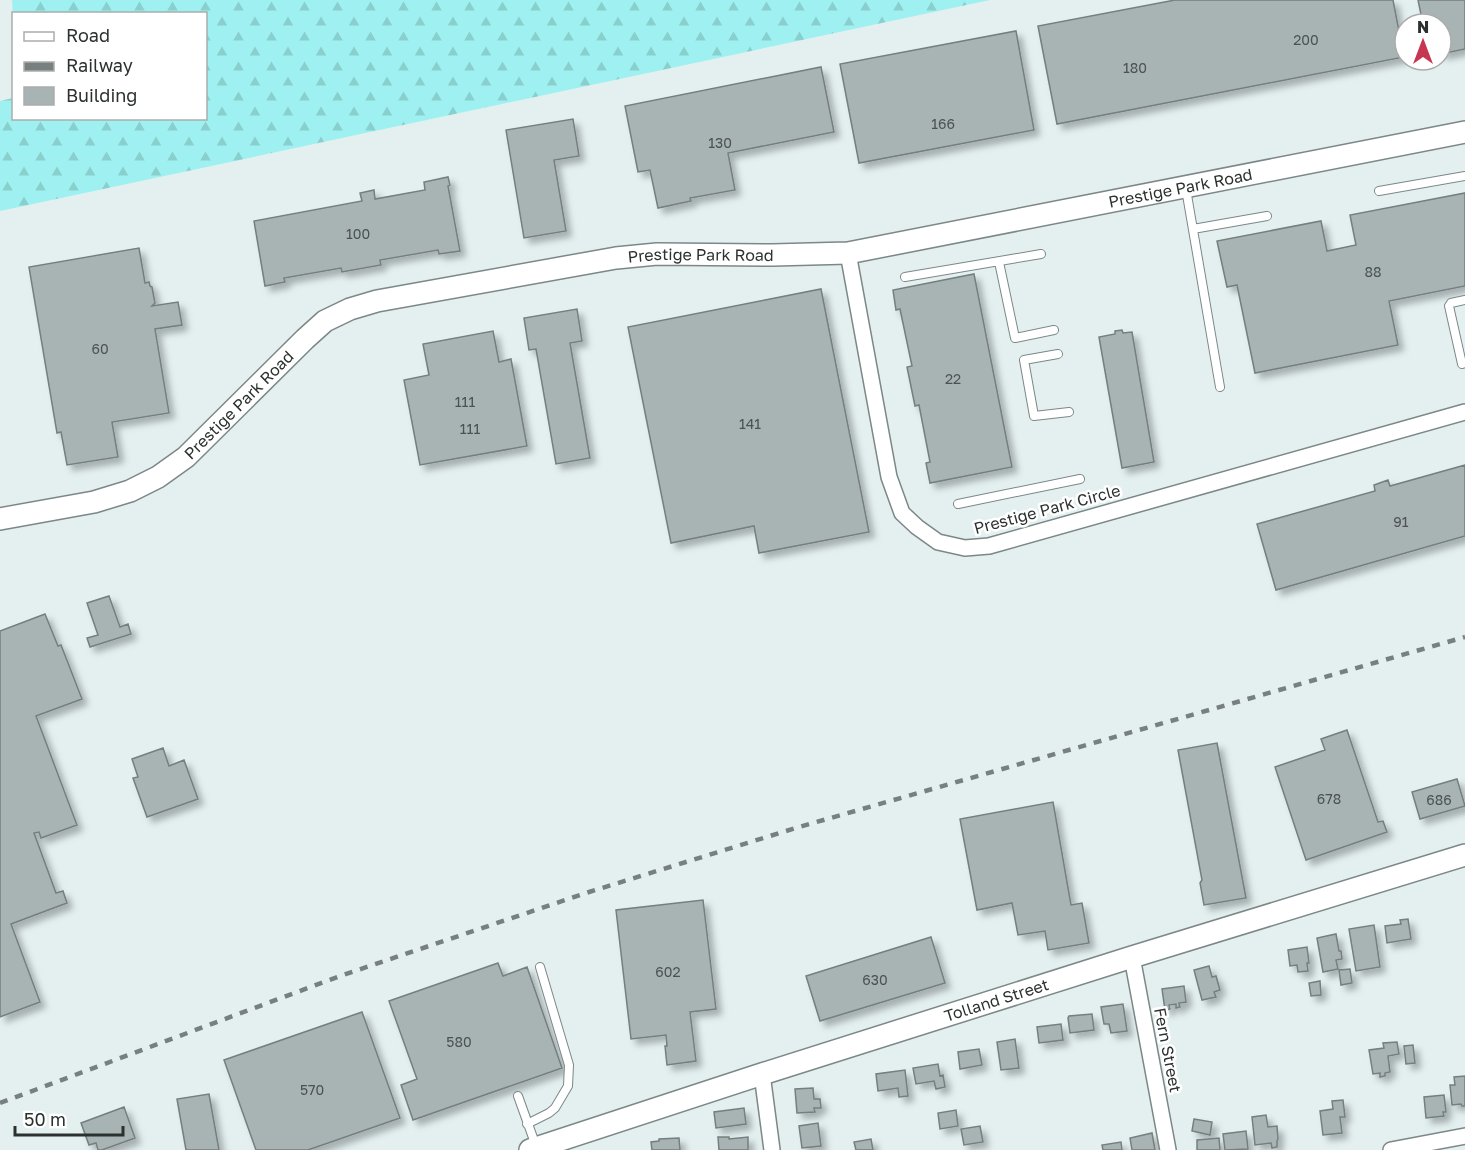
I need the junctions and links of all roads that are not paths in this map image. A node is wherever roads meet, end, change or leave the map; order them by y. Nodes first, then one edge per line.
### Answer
1 (1465, 132) edge
2 (1465, 176) edge
3 (1185, 187) junction
4 (1379, 191) dead end
5 (1267, 216) dead end
6 (1193, 229) junction
7 (848, 254) junction
8 (1041, 254) dead end
9 (999, 262) junction
10 (905, 277) dead end
11 (1465, 300) edge
12 (1054, 330) dead end
13 (1058, 354) dead end
14 (1465, 363) edge
15 (1220, 387) dead end
16 (1069, 412) dead end
17 (1465, 412) edge
18 (1080, 479) dead end
19 (958, 504) dead end
20 (0, 519) edge
21 (1465, 855) edge
22 (1132, 957) junction
23 (540, 967) dead end
24 (762, 1074) junction
25 (518, 1096) dead end
26 (527, 1124) junction
27 (1465, 1136) edge
28 (535, 1149) edge
29 (772, 1150) edge
30 (1168, 1150) edge
31 (1390, 1150) edge

1 - 3 street, Prestige Park Road
2 - 4 lane
3 - 6 lane
3 - 7 street, Prestige Park Road
5 - 6 lane
6 - 15 lane
7 - 17 street, Prestige Park Circle
7 - 20 street, Prestige Park Road
8 - 9 lane
9 - 10 lane
9 - 12 lane
11 - 14 lane
13 - 16 lane
18 - 19 lane
21 - 22 street, Tolland Street
22 - 24 street, Tolland Street
22 - 30 street, Fern Street
23 - 26 lane
24 - 28 street, Tolland Street
24 - 29 street
25 - 26 lane
26 - 28 lane
27 - 31 street

